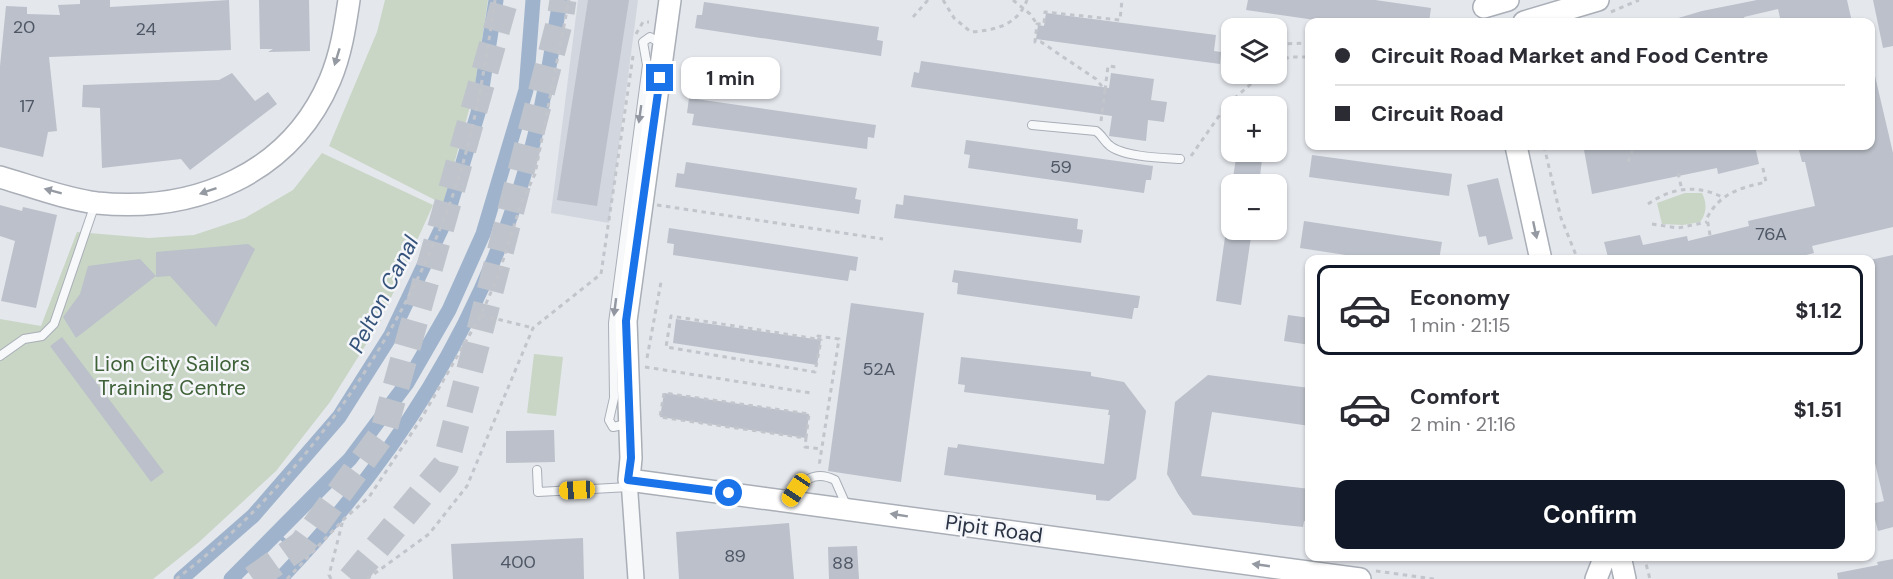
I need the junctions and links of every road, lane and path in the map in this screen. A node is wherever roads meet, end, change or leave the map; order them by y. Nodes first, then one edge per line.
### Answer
1 (349, 0) edge
2 (495, 0) edge
3 (569, 0) edge
4 (670, 0) edge
5 (928, 0) edge
6 (944, 0) edge
7 (1013, 0) edge
8 (1028, 0) edge
9 (1122, 0) edge
10 (1508, 0) edge
11 (1598, 0) edge
12 (1024, 8) junction
13 (1485, 10) edge
14 (913, 17) dead end
15 (1537, 18) edge
16 (656, 24) dead end
17 (1037, 24) junction
18 (1287, 42) edge
19 (1305, 43) edge
20 (1305, 57) edge
21 (1287, 58) edge
22 (1116, 67) dead end
23 (1251, 84) edge
24 (1105, 90) junction
25 (1032, 125) dead end
26 (1100, 133) junction
27 (1517, 150) edge
28 (1545, 150) edge
29 (1632, 150) edge
30 (1180, 159) joint
31 (1628, 162) dead end
32 (1762, 164) dead end
33 (1678, 173) dead end
34 (0, 177) edge
35 (1682, 190) junction
36 (1723, 198) junction
37 (96, 203) junction
38 (1648, 204) dead end
39 (652, 205) dead end
40 (1707, 222) junction
41 (1652, 224) dead end
42 (1710, 235) dead end
43 (883, 238) dead end
44 (1540, 255) edge
45 (1576, 255) edge
46 (662, 282) dead end
47 (481, 315) junction
48 (533, 328) junction
49 (817, 339) junction
50 (0, 356) edge
51 (641, 362) dead end
52 (642, 373) dead end
53 (811, 393) dead end
54 (806, 438) junction
55 (822, 448) junction
56 (537, 470) dead end
57 (818, 474) junction
58 (629, 484) junction
59 (789, 500) junction
60 (847, 508) junction
61 (344, 519) junction
62 (1603, 561) edge
63 (1621, 561) edge
64 (1645, 561) edge
65 (176, 579) edge
66 (287, 579) edge
67 (331, 579) edge
68 (367, 579) edge
69 (636, 579) edge
70 (1360, 579) edge
71 (1596, 579) edge
72 (1625, 579) edge
73 (1650, 579) edge

1 -> 37 street
2 - 65 path
3 - 47 path
4 - 58 street
5 - 14 path
6 - 12 path
7 - 12 path
8 - 12 path
9 - 17 path
10 - 13 street
11 - 15 street
12 - 17 path
16 - 48 path
17 - 24 path
18 - 19 path
20 - 21 path
22 - 24 path
23 - 30 path
24 - 26 path
25 - 26 lane
26 - 30 lane
27 -> 44 street
28 - 45 path
29 - 31 path
32 - 36 path
33 - 35 path
37 -> 34 street
35 - 36 path
35 - 38 path
36 - 40 path
37 - 50 lane
39 - 43 path
40 - 41 path
40 - 42 path
46 - 53 path
47 - 48 path
47 - 61 path
48 - 68 path
49 - 49 path
49 - 55 path
51 - 52 path
54 - 54 path
54 - 55 path
55 - 57 path
56 - 58 lane
57 - 59 lane
57 - 60 lane
58 - 59 street, Pipit Road
58 - 69 street
59 - 60 street, Pipit Road
70 -> 60 street, Pipit Road
61 - 66 path
61 - 67 path
62 - 71 street
63 - 72 street
64 - 73 path

